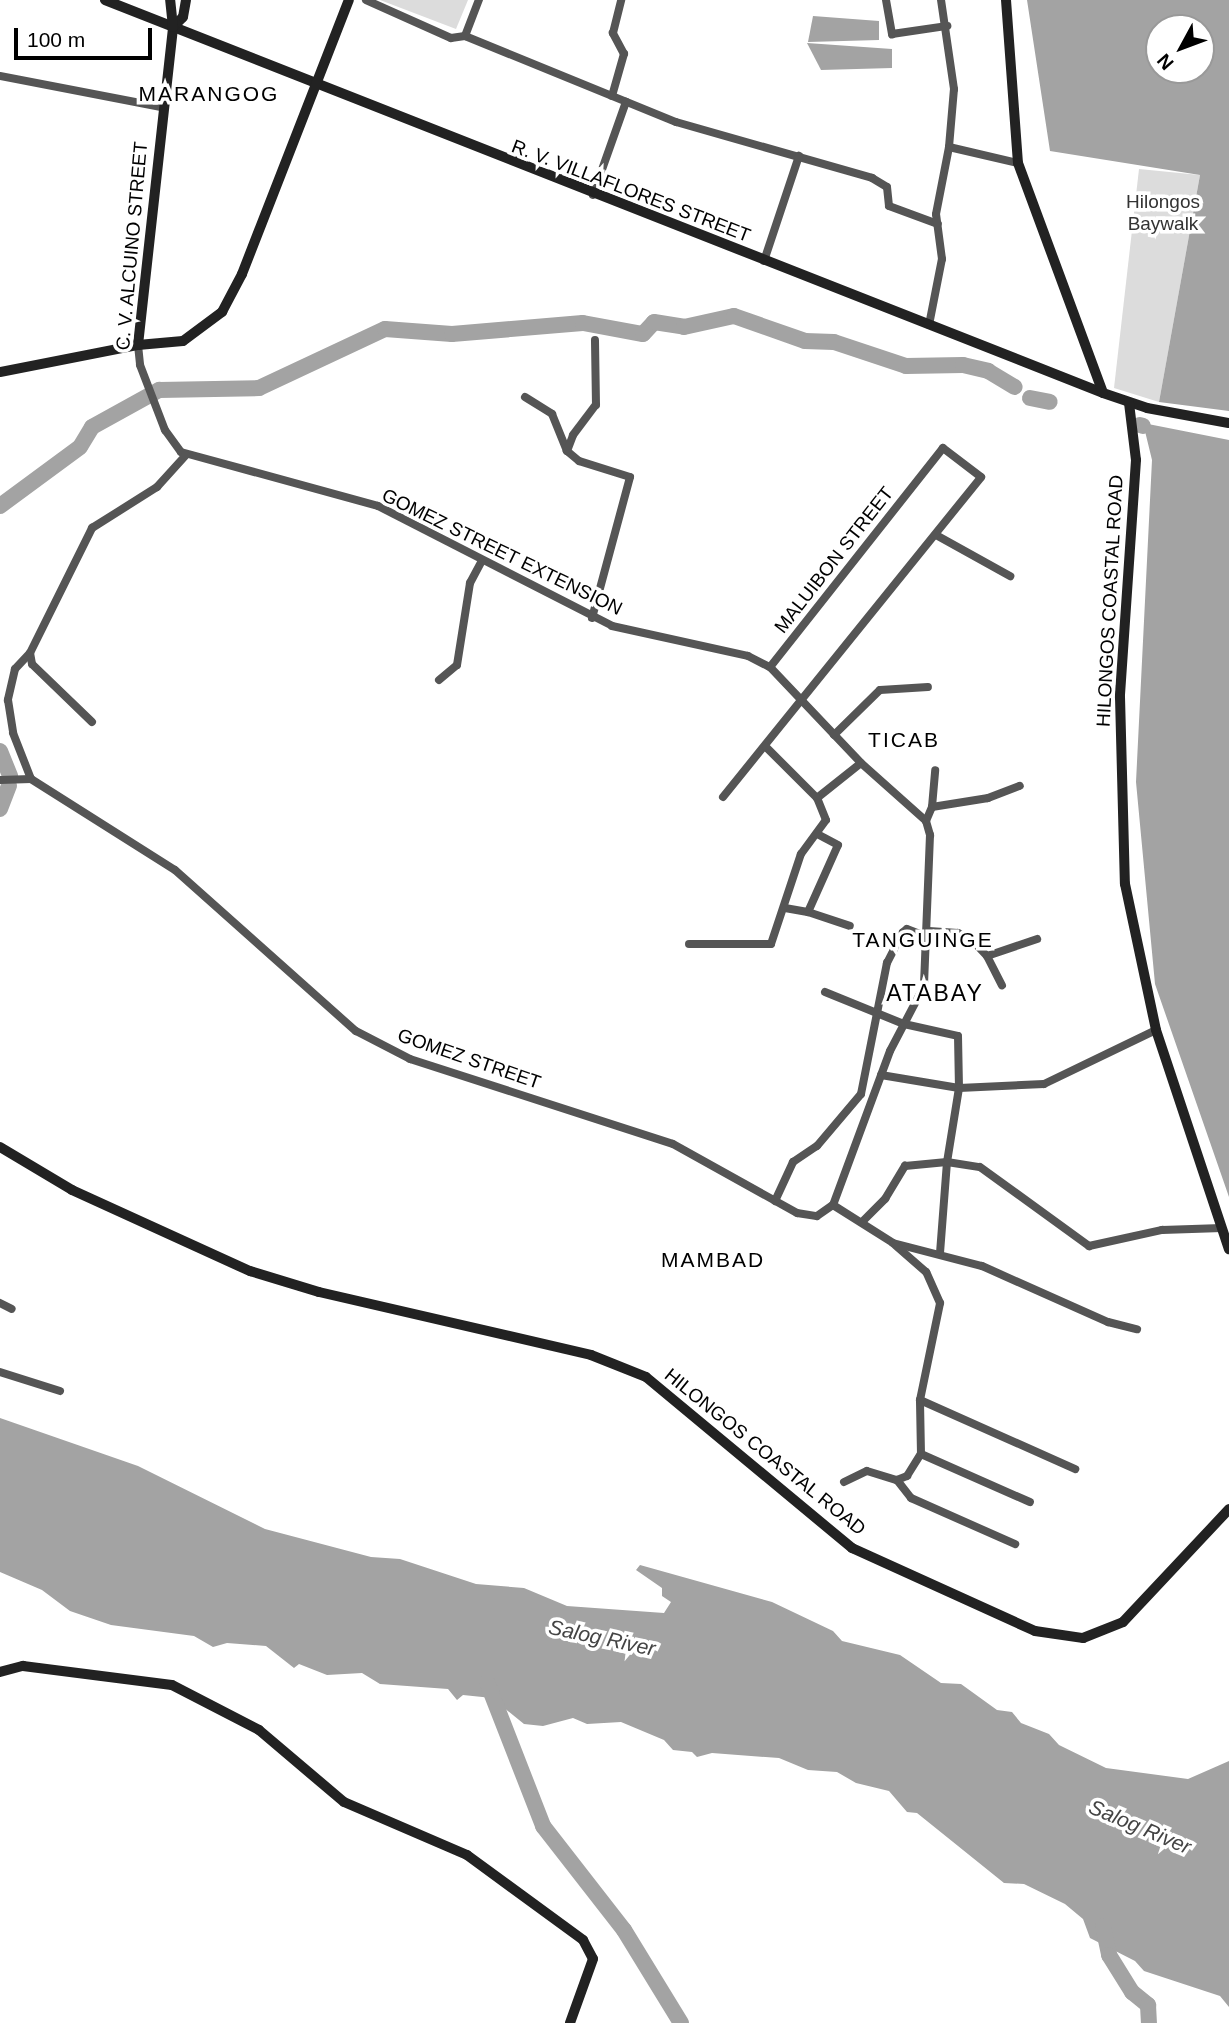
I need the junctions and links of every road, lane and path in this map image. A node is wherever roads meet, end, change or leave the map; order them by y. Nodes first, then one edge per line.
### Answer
1 (105, 0) edge
2 (170, 0) edge
3 (186, 0) edge
4 (349, 0) edge
5 (366, 0) edge
6 (479, 0) edge
7 (621, 0) edge
8 (886, 0) edge
9 (941, 0) edge
10 (1006, 0) edge
11 (947, 26) junction
12 (173, 27) junction
13 (465, 36) junction
14 (0, 76) edge
15 (316, 85) junction
16 (612, 96) junction
17 (626, 102) junction
18 (161, 107) junction
19 (949, 147) junction
20 (799, 156) junction
21 (1018, 163) junction
22 (593, 195) junction
23 (938, 224) junction
24 (764, 261) junction
25 (929, 325) junction
26 (595, 340) dead end
27 (138, 345) junction
28 (0, 372) edge
29 (1103, 393) junction
30 (525, 397) dead end
31 (1129, 403) junction
32 (1229, 424) edge
33 (567, 451) junction
34 (186, 455) junction
35 (936, 535) junction
36 (481, 562) junction
37 (1010, 576) dead end
38 (592, 618) junction
39 (30, 653) junction
40 (769, 667) junction
41 (439, 680) dead end
42 (928, 687) dead end
43 (802, 699) junction
44 (92, 722) dead end
45 (834, 735) junction
46 (766, 747) junction
47 (861, 763) junction
48 (935, 770) dead end
49 (31, 779) junction
50 (0, 780) edge
51 (1020, 786) dead end
52 (723, 797) dead end
53 (817, 798) junction
54 (932, 807) junction
55 (926, 821) junction
56 (817, 834) junction
57 (785, 908) junction
58 (808, 912) junction
59 (850, 926) dead end
60 (929, 934) junction
61 (1037, 939) dead end
62 (690, 944) dead end
63 (988, 956) junction
64 (1002, 985) dead end
65 (825, 992) dead end
66 (878, 1015) junction
67 (904, 1024) junction
68 (1156, 1030) junction
69 (881, 1075) junction
70 (959, 1088) junction
71 (0, 1147) edge
72 (947, 1162) junction
73 (775, 1201) junction
74 (833, 1205) junction
75 (862, 1222) junction
76 (1222, 1228) junction
77 (893, 1243) junction
78 (1229, 1249) edge
79 (940, 1252) junction
80 (0, 1303) edge
81 (12, 1309) dead end
82 (1137, 1329) dead end
83 (0, 1372) edge
84 (60, 1391) dead end
85 (920, 1400) junction
86 (921, 1454) junction
87 (1075, 1469) dead end
88 (897, 1480) junction
89 (844, 1482) dead end
90 (1030, 1502) dead end
91 (1229, 1508) edge
92 (1015, 1544) dead end
93 (0, 1672) edge
94 (570, 2023) edge

1 - 12 street, R. V. VILLAFLORES STREET
2 - 12 street, C. V. ALCUINO STREET
3 - 12 street, C. V. ALCUINO STREET
4 - 15 street
5 - 13 street
6 - 13 street
7 - 16 street
8 - 11 street
9 - 11 street
10 - 21 street
11 - 19 street
12 - 15 street, R. V. VILLAFLORES STREET
12 - 18 street, C. V. ALCUINO STREET
13 - 16 street
14 - 18 street
15 - 22 street, R. V. VILLAFLORES STREET
15 - 27 street
16 - 17 street
17 - 20 street
17 - 22 street
18 - 27 street, C. V. ALCUINO STREET
19 - 21 street
19 - 23 street
20 - 23 street
20 - 24 street
21 - 29 street
22 - 24 street, R. V. VILLAFLORES STREET
23 - 25 street
24 - 25 street, R. V. VILLAFLORES STREET
25 - 29 street, R. V. VILLAFLORES STREET
26 - 33 street
27 - 28 street
27 - 34 street, C. V. ALCUINO STREET
29 - 31 street, R. V. VILLAFLORES STREET
30 - 33 street
31 - 32 street, R. V. VILLAFLORES STREET
31 - 68 street, HILONGOS COASTAL ROAD
33 - 38 street
34 - 36 street, GOMEZ STREET EXTENSION
34 - 39 street
35 - 37 street
35 - 40 street, MALUIBON STREET
35 - 43 street
36 - 38 street, GOMEZ STREET EXTENSION
36 - 41 street
38 - 40 street, GOMEZ STREET EXTENSION
39 - 44 street
39 - 49 street
40 - 43 street, GOMEZ STREET EXTENSION
42 - 45 street
43 - 45 street, GOMEZ STREET EXTENSION
43 - 46 street
45 - 47 street, GOMEZ STREET EXTENSION
46 - 52 street
46 - 53 street
47 - 53 street
47 - 55 street, GOMEZ STREET EXTENSION
48 - 54 street
49 - 50 street
49 - 73 street, GOMEZ STREET
51 - 54 street
53 - 56 street
54 - 55 street
55 - 60 street
56 - 57 street
56 - 58 street
57 - 58 street
57 - 62 street
58 - 59 street
60 - 63 street
60 - 66 street
60 - 67 street
61 - 63 street
63 - 64 street
65 - 66 street
66 - 67 street
66 - 73 street
67 - 69 street
67 - 70 street
68 - 70 street
68 - 76 street, HILONGOS COASTAL ROAD
69 - 70 street
69 - 74 street
70 - 72 street
71 - 91 street, HILONGOS COASTAL ROAD
72 - 75 street
72 - 76 street
72 - 79 street
73 - 74 street, GOMEZ STREET
74 - 75 street
75 - 77 street
76 - 78 street, HILONGOS COASTAL ROAD
77 - 79 street
77 - 85 street
79 - 82 street
80 - 81 street
83 - 84 street
85 - 86 street
85 - 87 street
86 - 88 street
86 - 90 street
88 - 89 street
88 - 92 street
93 - 94 street

